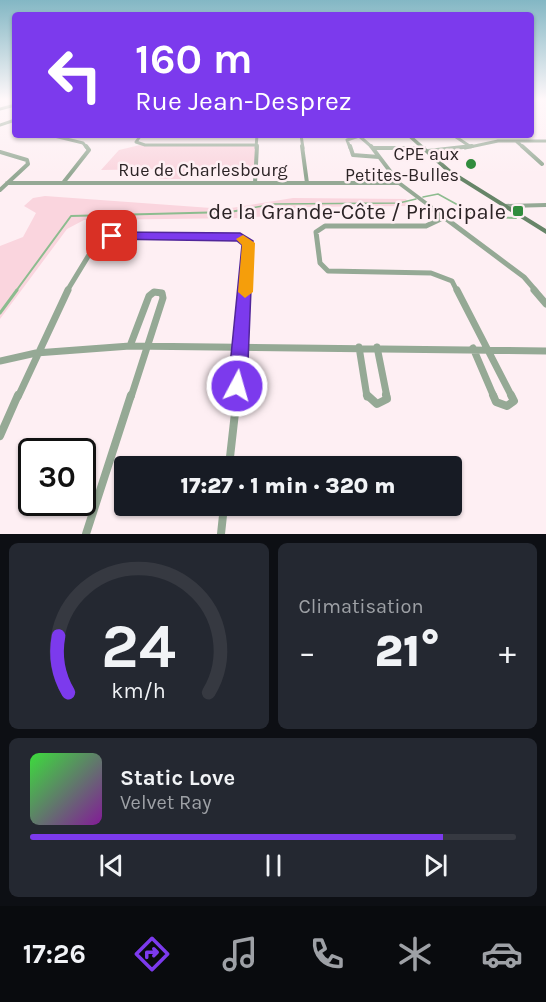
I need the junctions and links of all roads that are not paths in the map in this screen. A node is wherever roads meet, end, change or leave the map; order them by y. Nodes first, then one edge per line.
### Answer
1 (62, 138) edge
2 (139, 138) edge
3 (257, 138) edge
4 (301, 138) edge
5 (352, 138) edge
6 (360, 138) edge
7 (412, 138) edge
8 (458, 138) edge
9 (516, 141) junction
10 (546, 141) edge
11 (136, 142) joint
12 (257, 145) junction
13 (471, 147) junction
14 (373, 148) junction
15 (426, 150) junction
16 (0, 152) edge
17 (379, 157) junction
18 (542, 164) dead end
19 (7, 183) junction
20 (63, 183) junction
21 (255, 183) junction
22 (307, 183) junction
23 (399, 183) junction
24 (0, 190) edge
25 (546, 205) edge
26 (504, 206) junction
27 (446, 217) junction
28 (546, 232) edge
29 (546, 304) edge
30 (130, 346) junction
31 (147, 346) junction
32 (242, 346) junction
33 (359, 347) junction
34 (377, 347) junction
35 (473, 348) junction
36 (488, 348) junction
37 (546, 351) edge
38 (36, 353) junction
39 (0, 361) edge
40 (0, 436) edge
41 (230, 456) edge
42 (223, 516) edge
43 (86, 534) edge
44 (221, 534) edge

1 - 20 street
2 - 11 street
3 - 12 street
4 - 22 street
5 - 17 street
6 - 14 street
7 - 15 main road
8 - 13 street
9 - 10 street
9 - 13 street
9 - 18 street
11 - 12 street
12 - 21 street
13 - 15 street
14 - 15 street
14 - 17 street
15 - 26 main road
16 - 19 street
17 - 23 street
19 - 20 street, Rue de Charlesbourg
19 - 24 street
20 - 21 street, Rue de Charlesbourg
21 - 22 street, Rue de Charlesbourg
22 - 23 street, Rue de Charlesbourg
23 - 27 street
25 - 26 street
26 - 28 main road
27 - 29 street
27 - 36 street
30 - 31 street
30 - 31 street
30 - 38 street
31 - 32 street
31 - 43 street
32 - 33 street
32 - 38 street
32 - 41 street
33 - 34 street
33 - 34 street
34 - 35 street
35 - 36 street
35 - 36 street
36 - 37 street
38 - 39 street
38 - 40 street
42 - 44 street

